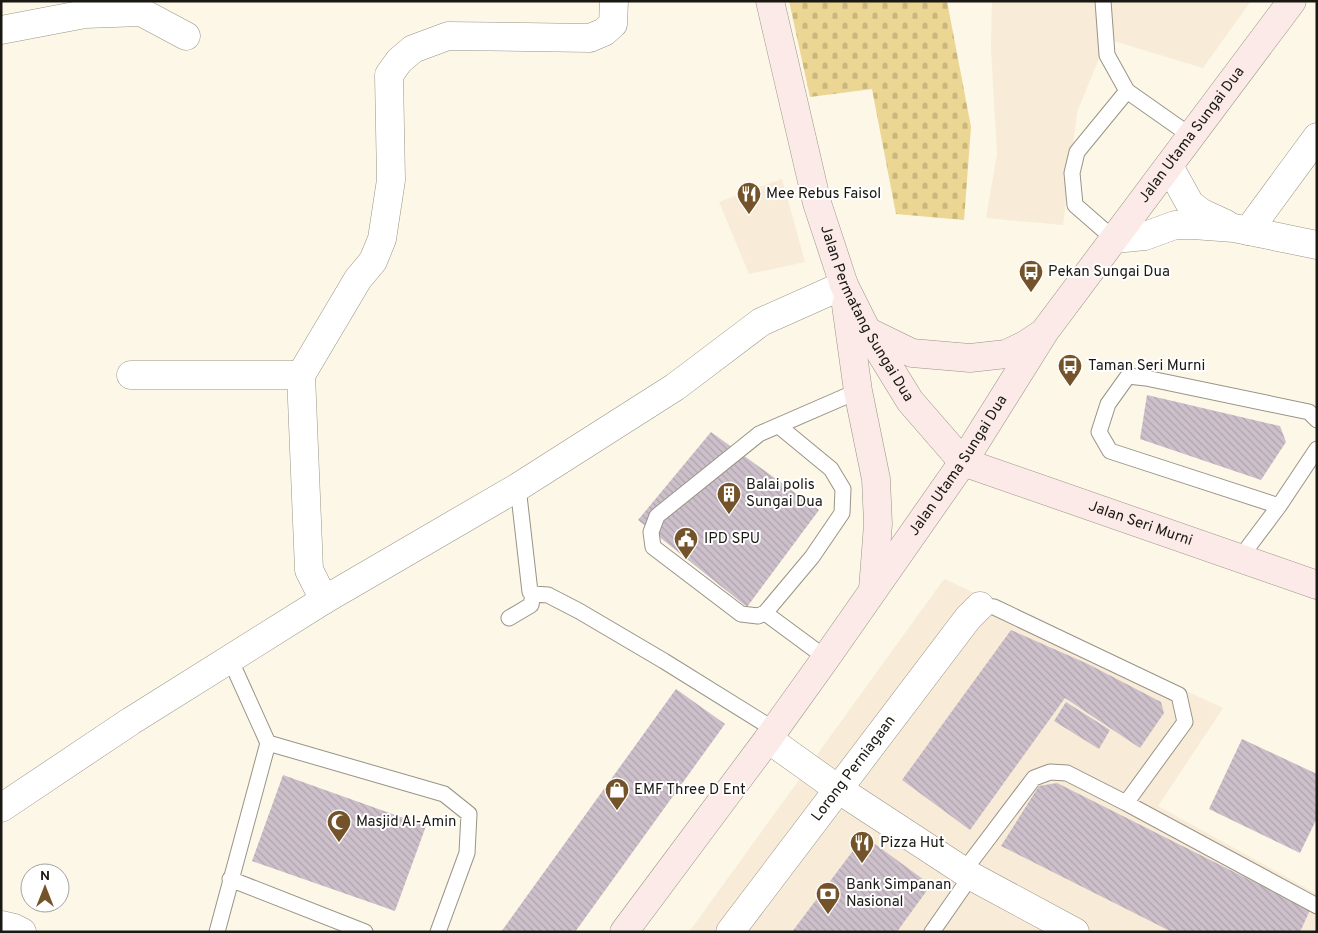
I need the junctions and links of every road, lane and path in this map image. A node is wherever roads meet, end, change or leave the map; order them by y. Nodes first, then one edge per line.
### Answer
1 (614, 1) edge
2 (770, 1) edge
3 (1103, 1) edge
4 (1292, 1) edge
5 (1, 30) edge
6 (186, 36) dead end
7 (1127, 91) junction
8 (1191, 136) junction
9 (1317, 137) edge
10 (1169, 166) junction
11 (1241, 230) junction
12 (1114, 239) junction
13 (1317, 245) edge
14 (844, 285) junction
15 (867, 331) junction
16 (1045, 331) junction
17 (131, 375) dead end
18 (300, 375) junction
19 (858, 391) junction
20 (1317, 420) edge
21 (780, 426) junction
22 (1317, 449) edge
23 (963, 462) junction
24 (518, 487) junction
25 (1279, 506) junction
26 (1240, 558) junction
27 (1315, 580) edge
28 (874, 589) junction
29 (533, 594) junction
30 (324, 600) junction
31 (980, 606) joint
32 (765, 613) junction
33 (509, 618) dead end
34 (826, 658) junction
35 (230, 659) junction
36 (771, 734) junction
37 (268, 743) junction
38 (838, 789) junction
39 (1126, 802) junction
40 (1, 808) edge
41 (967, 874) junction
42 (230, 879) junction
43 (1317, 906) edge
44 (1, 925) edge
45 (22, 932) edge
46 (217, 932) edge
47 (365, 932) edge
48 (438, 932) edge
49 (624, 932) edge
50 (730, 932) edge
51 (932, 932) edge
52 (1075, 932) edge

1 - 18 street
2 - 14 main road, Jalan Permatang Sungai Dua
3 - 7 lane
4 - 8 main road, Jalan Utama Sungai Dua
5 - 6 street
7 - 8 lane
7 - 12 lane
8 - 10 main road, Jalan Utama Sungai Dua
9 - 11 street
10 - 11 street
10 - 12 main road, Jalan Utama Sungai Dua
11 - 12 street
11 - 13 street
12 - 16 main road, Jalan Utama Sungai Dua
14 - 15 main road, Jalan Permatang Sungai Dua
14 - 19 main road
14 - 24 street
15 - 16 main road
15 - 23 main road, Jalan Permatang Sungai Dua
16 - 23 main road, Jalan Utama Sungai Dua
17 - 18 street
18 - 30 street
19 - 21 lane
19 - 28 main road
20 - 25 lane
21 - 32 lane
21 - 32 lane
22 - 25 lane
23 - 26 main road, Jalan Seri Murni
23 - 28 main road, Jalan Utama Sungai Dua
24 - 29 lane
24 - 30 street
25 - 26 lane
26 - 27 main road, Jalan Seri Murni
28 - 34 main road, Jalan Utama Sungai Dua
29 - 33 lane
29 - 36 lane
30 - 35 street
31 - 38 street, Lorong Perniagaan
31 - 39 lane
32 - 34 lane
34 - 36 main road, Jalan Utama Sungai Dua
35 - 37 lane
35 - 40 street
36 - 38 street
36 - 49 main road, Jalan Utama Sungai Dua
37 - 42 lane
37 - 48 lane
38 - 41 street
38 - 50 street, Lorong Perniagaan
39 - 41 lane
39 - 43 lane
41 - 51 lane
41 - 52 street
42 - 46 lane
42 - 47 lane
44 - 45 street

